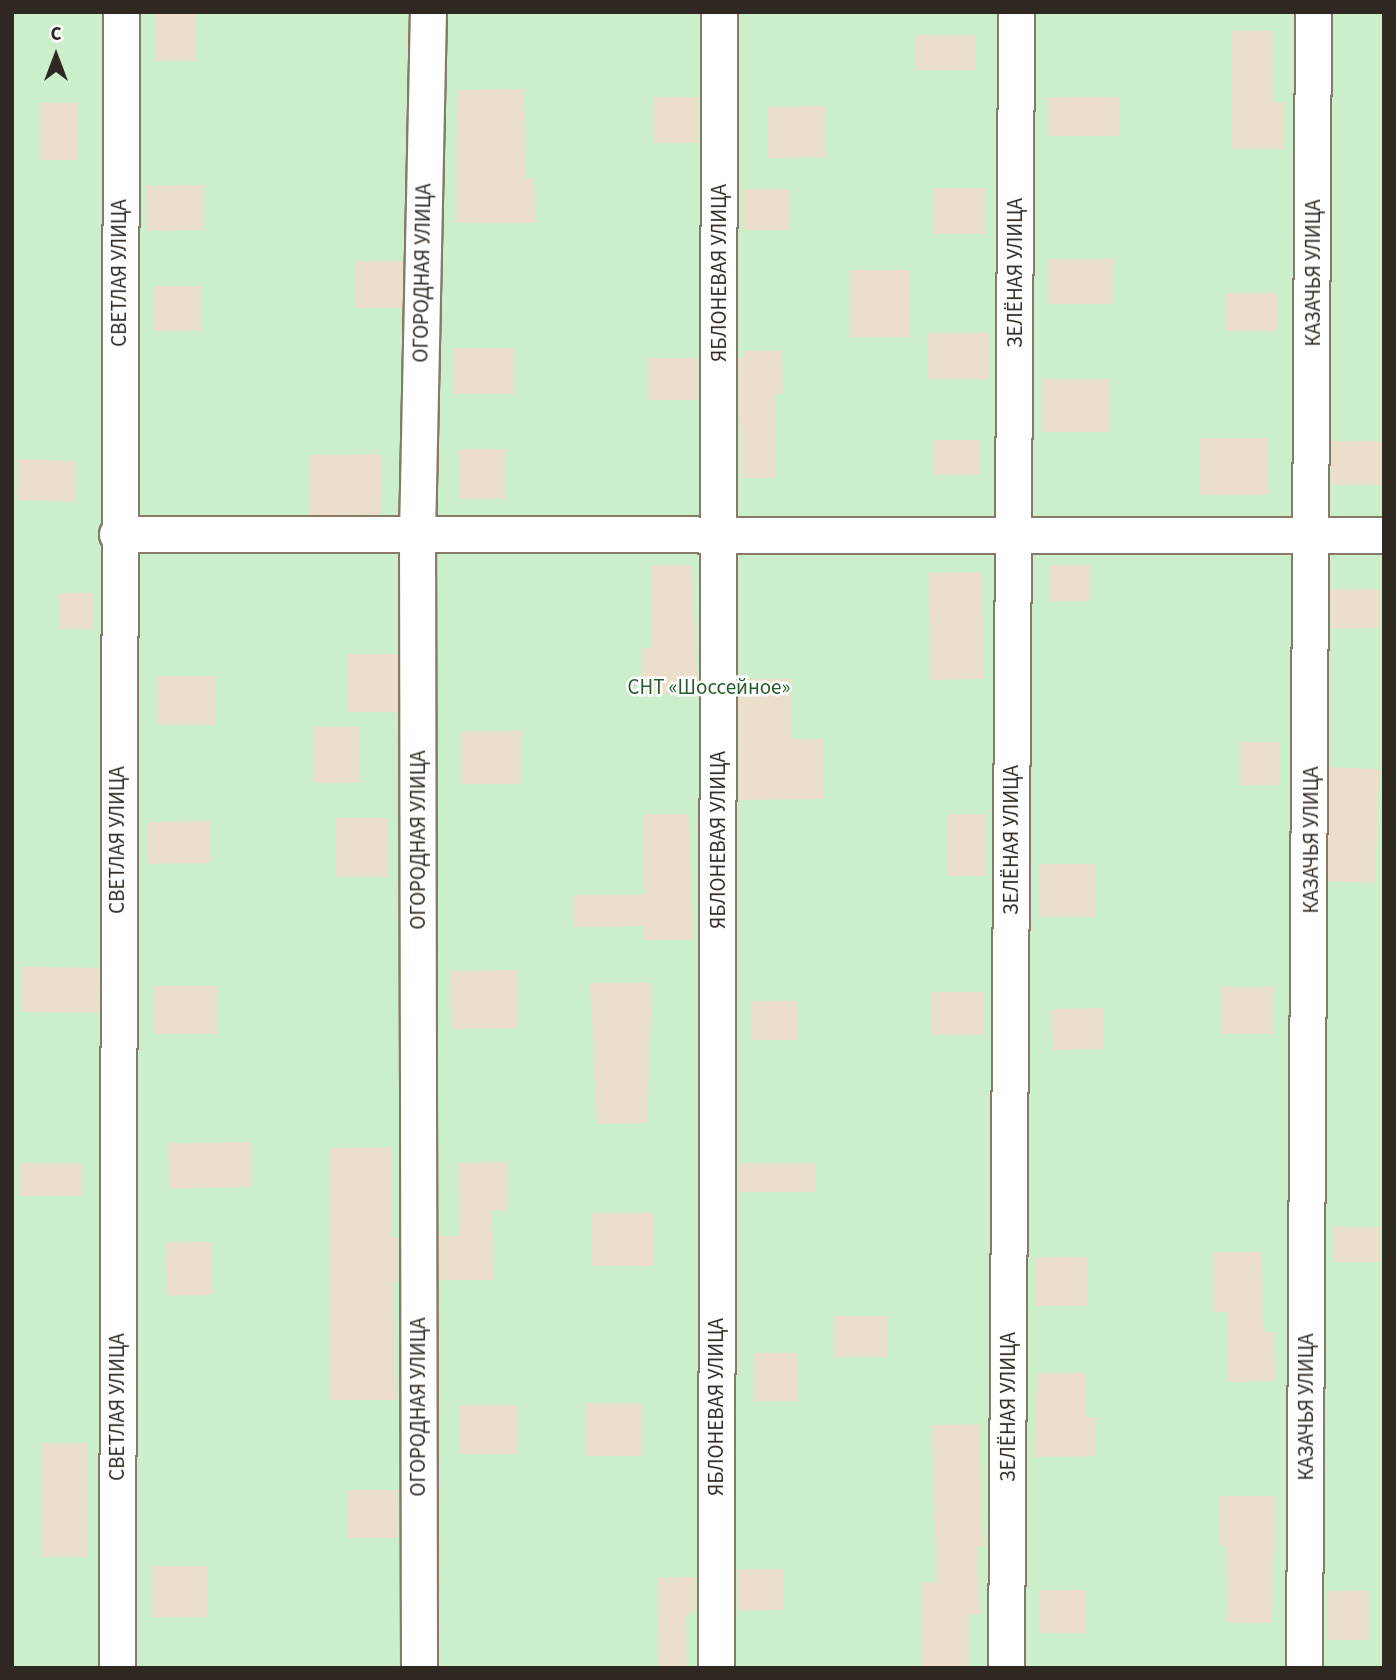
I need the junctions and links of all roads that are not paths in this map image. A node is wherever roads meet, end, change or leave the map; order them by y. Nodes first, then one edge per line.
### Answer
1 (121, 12) edge
2 (428, 12) edge
3 (719, 12) edge
4 (1016, 12) edge
5 (1312, 12) edge
6 (117, 534) junction
7 (719, 534) junction
8 (1013, 534) junction
9 (417, 535) junction
10 (1384, 535) edge
11 (1313, 536) junction
12 (117, 1668) edge
13 (419, 1668) edge
14 (716, 1668) edge
15 (1006, 1668) edge
16 (1304, 1668) edge

1 - 6 street, СВЕТЛАЯ УЛИЦА
2 - 9 street, ОГОРОДНАЯ УЛИЦА
3 - 7 street, ЯБЛОНЕВАЯ УЛИЦА
4 - 8 street, ЗЕЛЁНАЯ УЛИЦА
5 - 11 street, КАЗАЧЬЯ УЛИЦА
6 - 9 street
6 - 12 street, СВЕТЛАЯ УЛИЦА
7 - 8 street
7 - 9 street
7 - 14 street, ЯБЛОНЕВАЯ УЛИЦА
8 - 11 street
8 - 15 street, ЗЕЛЁНАЯ УЛИЦА
9 - 13 street, ОГОРОДНАЯ УЛИЦА
10 - 11 street
11 - 16 street, КАЗАЧЬЯ УЛИЦА

